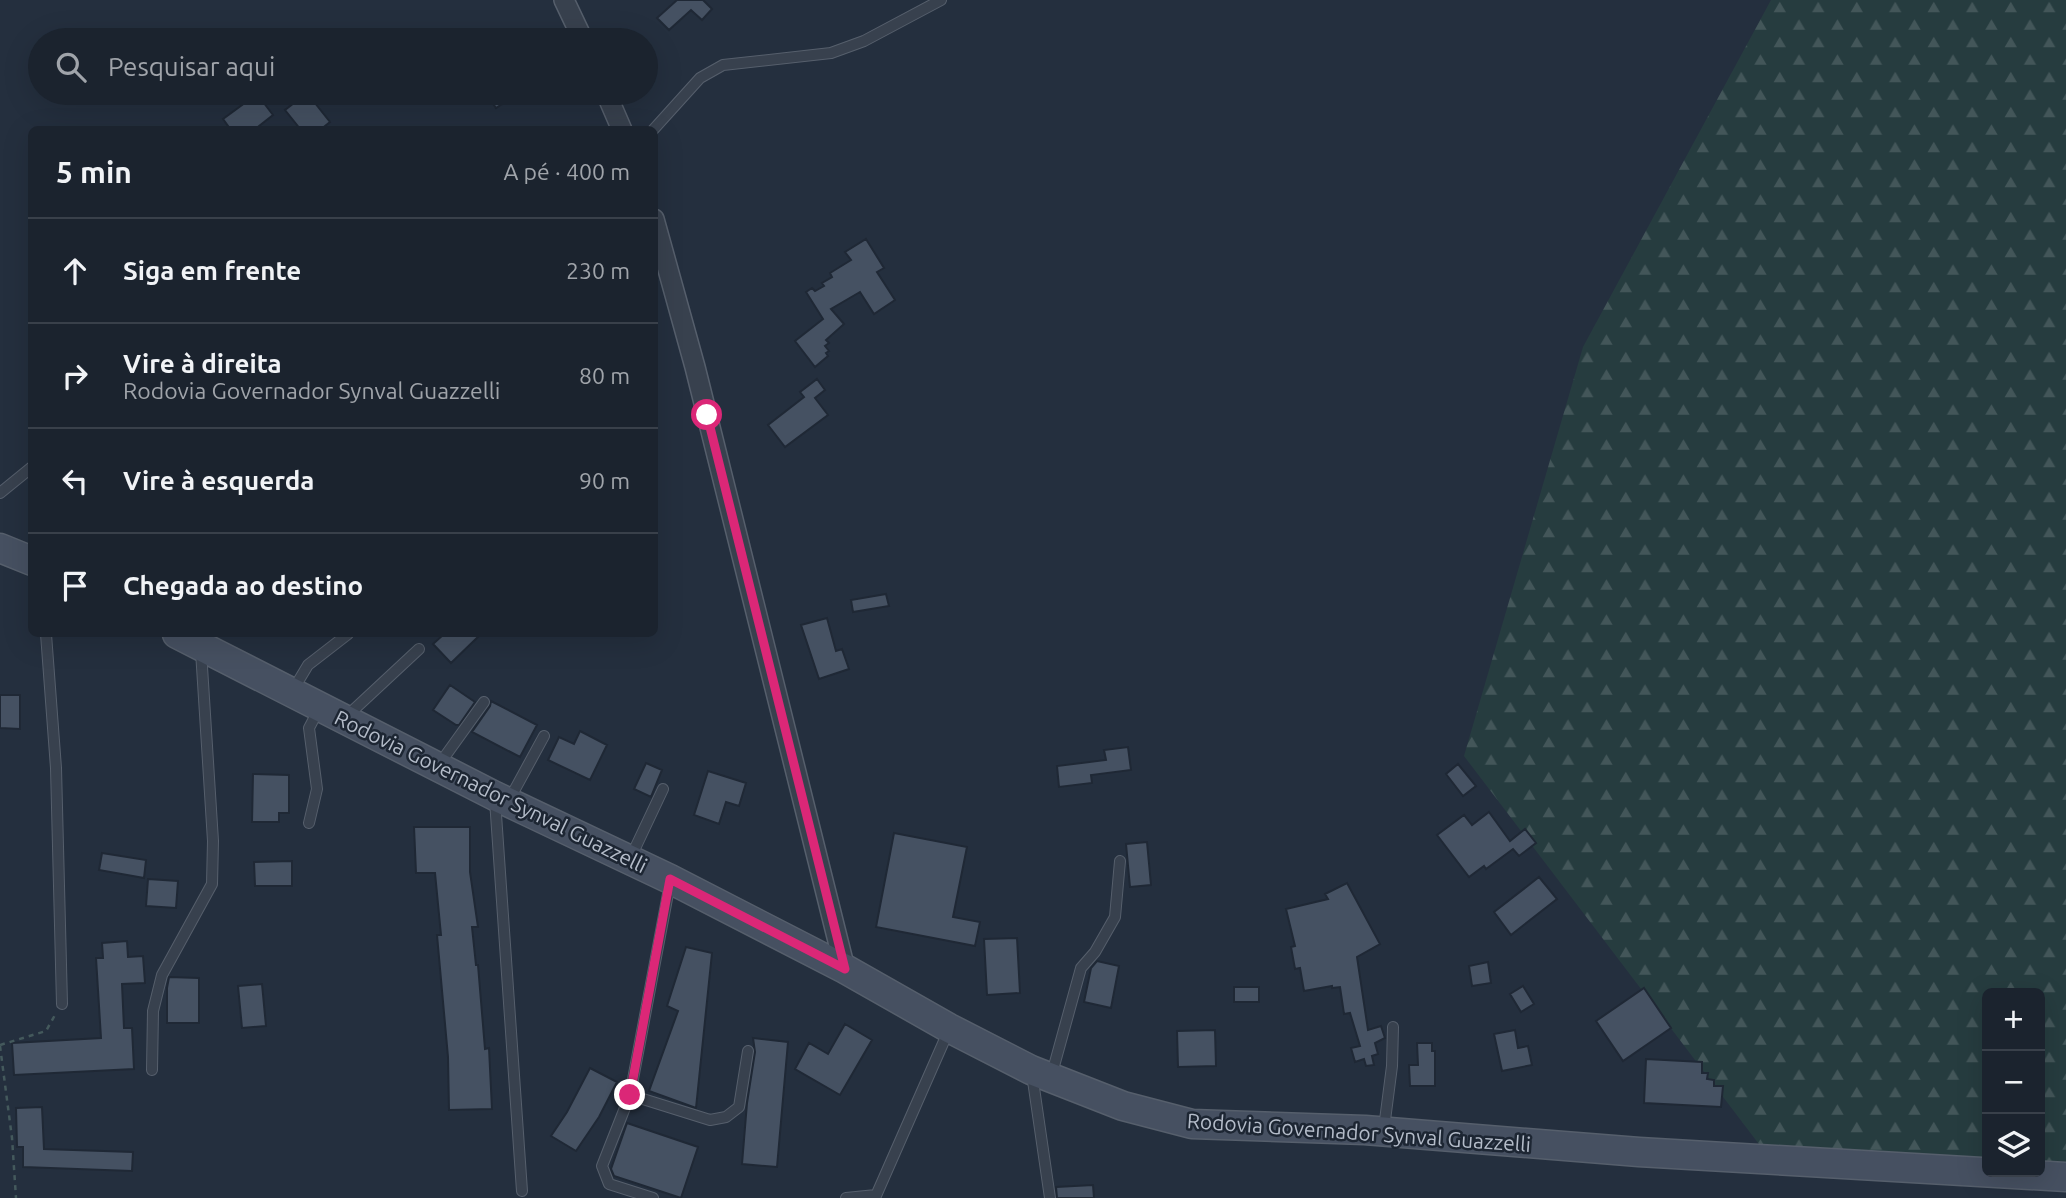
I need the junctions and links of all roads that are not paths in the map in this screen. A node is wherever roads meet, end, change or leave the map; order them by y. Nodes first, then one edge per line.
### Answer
1 (564, 0) edge
2 (941, 0) edge
3 (577, 28) edge
4 (611, 105) edge
5 (620, 126) edge
6 (657, 126) edge
7 (658, 233) edge
8 (28, 470) edge
9 (0, 492) edge
10 (0, 548) edge
11 (28, 559) edge
12 (46, 637) edge
13 (344, 637) edge
14 (189, 639) edge
15 (419, 649) dead end
16 (292, 692) junction
17 (484, 702) dead end
18 (332, 713) junction
19 (544, 736) dead end
20 (438, 766) junction
21 (663, 789) dead end
22 (501, 799) junction
23 (309, 823) dead end
24 (630, 860) junction
25 (1120, 861) dead end
26 (670, 879) junction
27 (845, 969) junction
28 (62, 1004) road end
29 (1393, 1027) dead end
30 (949, 1028) junction
31 (748, 1051) dead end
32 (152, 1070) dead end
33 (1041, 1074) junction
34 (630, 1095) junction
35 (1384, 1132) junction
36 (2066, 1177) edge
37 (522, 1191) dead end
38 (875, 1197) edge
39 (653, 1198) edge
40 (846, 1198) edge
41 (1050, 1198) edge

1 - 3 street
2 - 6 lane
4 - 5 street
7 - 27 street
8 - 9 lane
10 - 11 main road
12 - 28 lane
13 - 16 lane
14 - 16 main road, Rodovia Governador Synval Guazzelli
14 - 32 lane
15 - 18 lane
16 - 18 main road, Rodovia Governador Synval Guazzelli
17 - 20 lane
18 - 20 main road, Rodovia Governador Synval Guazzelli
18 - 23 lane
19 - 22 lane
20 - 22 main road, Rodovia Governador Synval Guazzelli
21 - 24 lane
22 - 24 main road, Rodovia Governador Synval Guazzelli
22 - 37 lane
24 - 26 main road, Rodovia Governador Synval Guazzelli
25 - 33 lane
26 - 27 main road, Rodovia Governador Synval Guazzelli
26 - 34 lane
27 - 30 main road, Rodovia Governador Synval Guazzelli
29 - 35 lane
30 - 33 main road, Rodovia Governador Synval Guazzelli
30 - 38 lane
31 - 34 lane
33 - 35 main road, Rodovia Governador Synval Guazzelli
33 - 41 lane
34 - 39 lane
35 - 36 main road, Rodovia Governador Synval Guazzelli
38 - 40 lane

